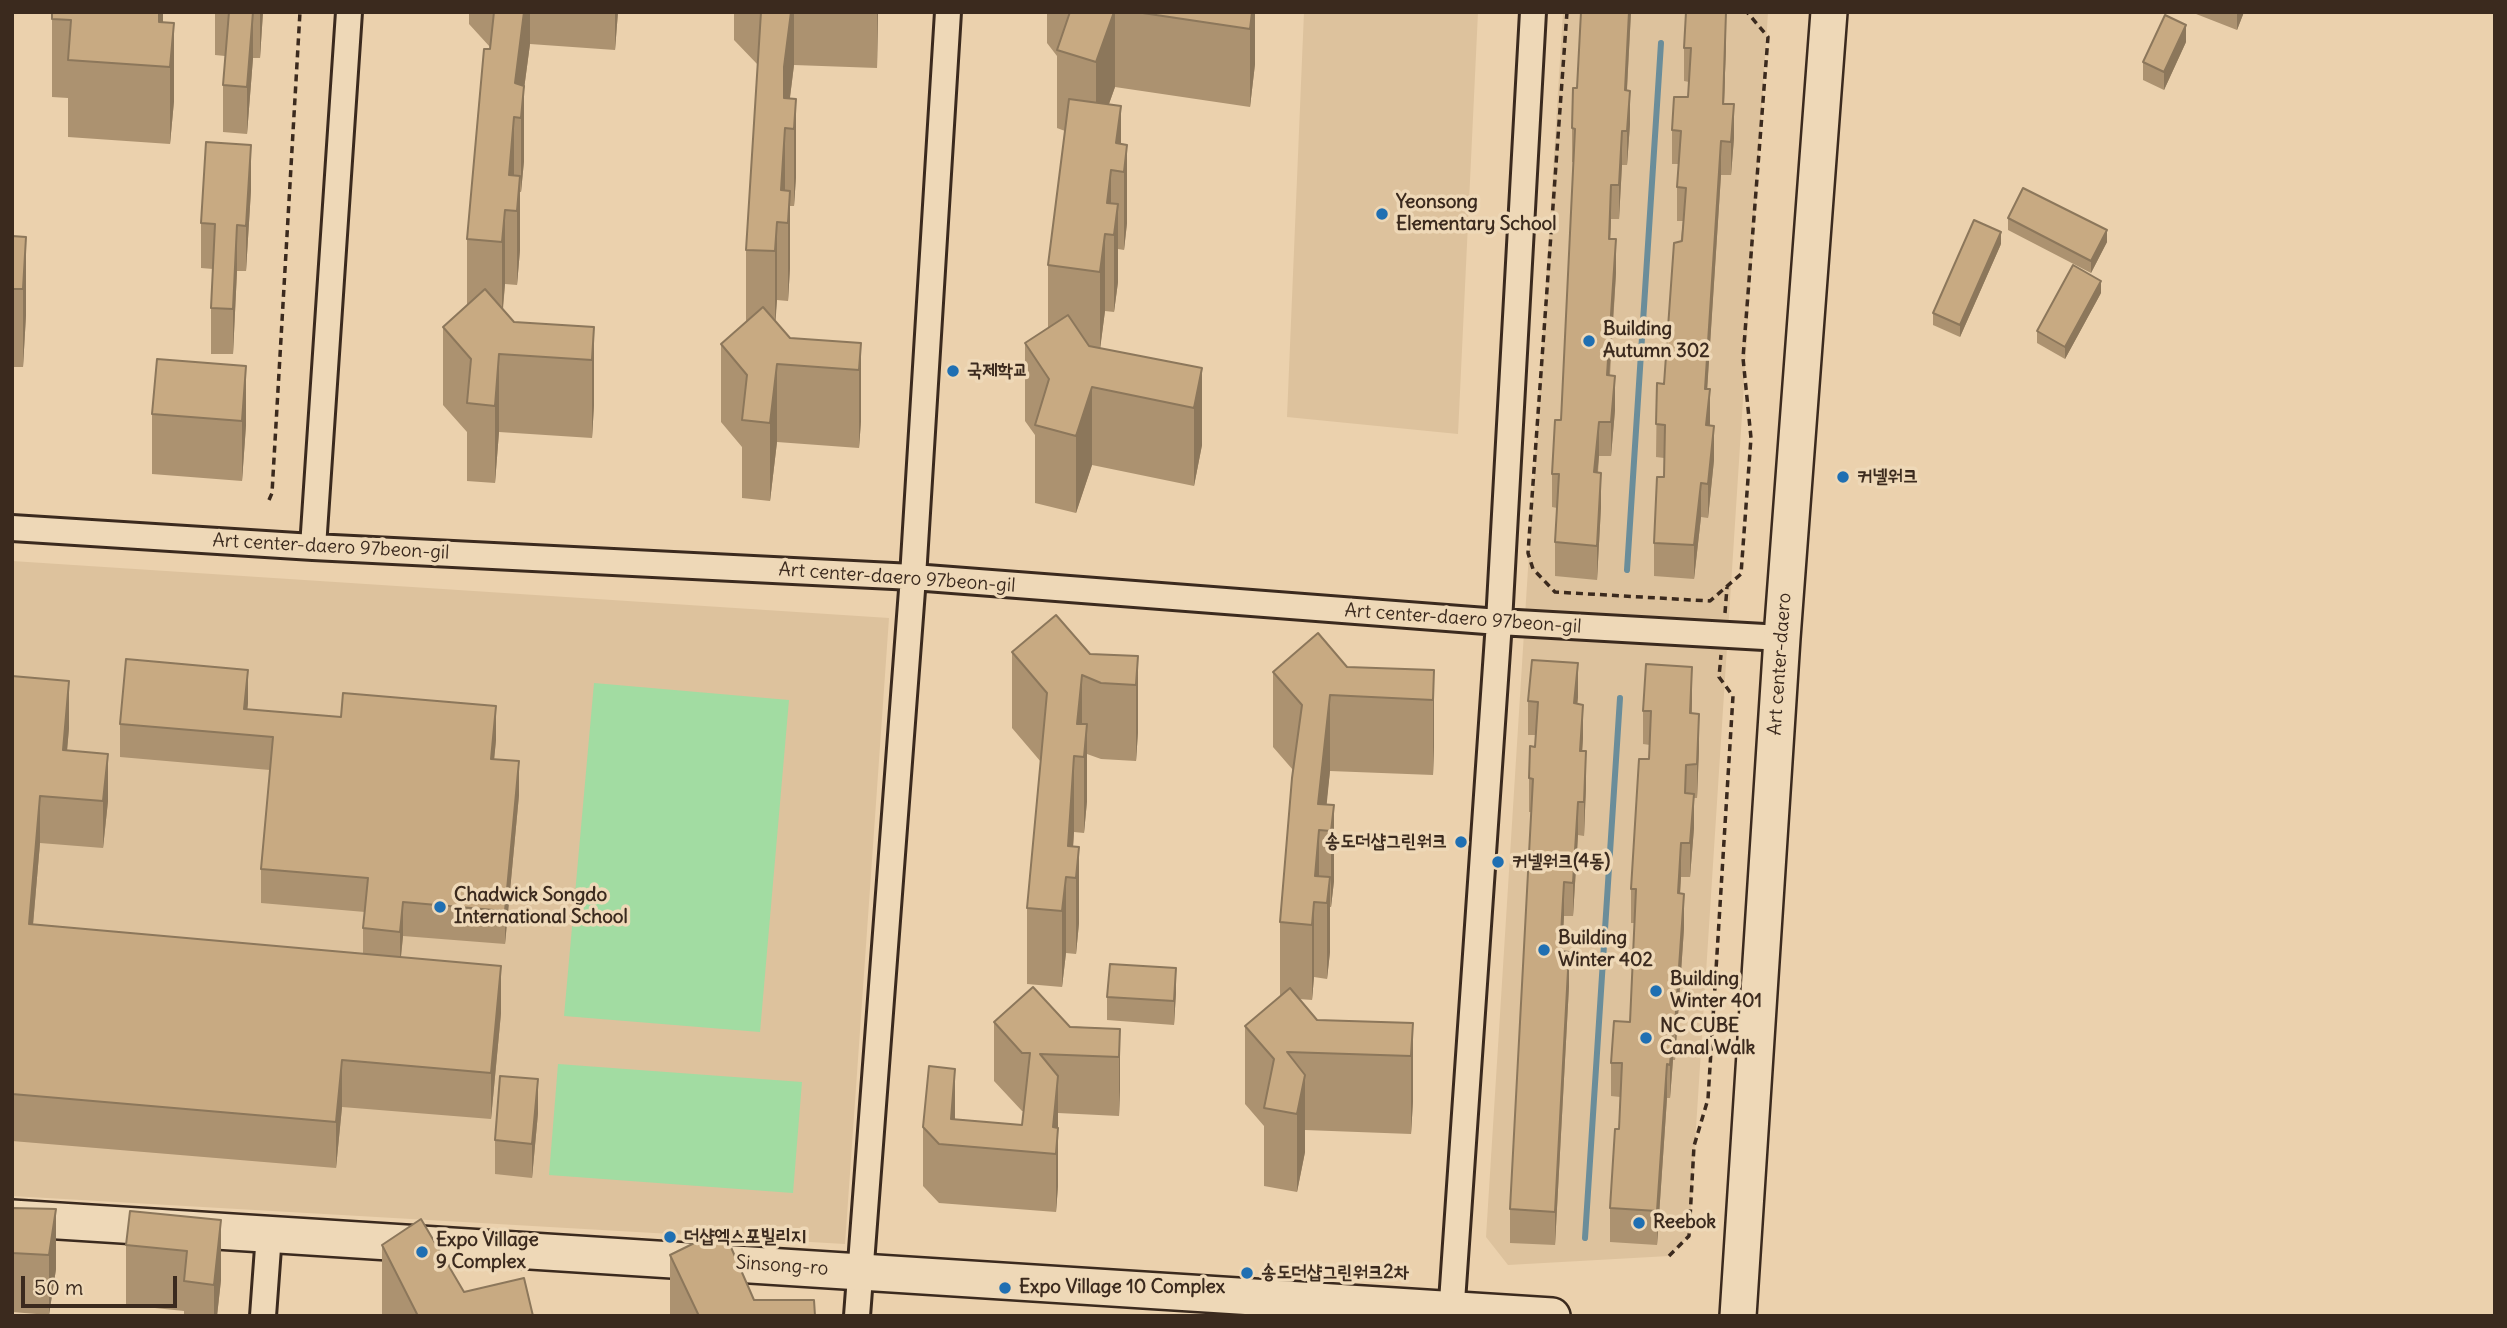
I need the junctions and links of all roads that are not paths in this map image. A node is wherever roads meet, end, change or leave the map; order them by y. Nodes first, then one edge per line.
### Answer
1 (349, 12) edge
2 (948, 12) edge
3 (1533, 12) edge
4 (1829, 12) edge
5 (12, 528) edge
6 (313, 547) junction
7 (914, 578) junction
8 (1499, 622) junction
9 (1782, 638) junction
10 (12, 1218) edge
11 (269, 1234) junction
12 (861, 1270) junction
13 (1451, 1312) edge
14 (263, 1316) edge
15 (857, 1316) edge
16 (1552, 1316) edge
17 (1738, 1316) edge

1 - 6 street
2 - 7 street
3 - 8 street
4 - 9 street, Art center-daero
5 - 6 street, Art center-daero 97beon-gil
6 - 7 street, Art center-daero 97beon-gil
7 - 8 street, Art center-daero 97beon-gil
7 - 12 street
8 - 9 street, Art center-daero 97beon-gil
8 - 13 street
9 - 17 street, Art center-daero
10 - 11 street, Sinsong-ro
11 - 12 street, Sinsong-ro
11 - 14 street
12 - 13 street, Sinsong-ro
12 - 15 street
13 - 16 street, Sinsong-ro

